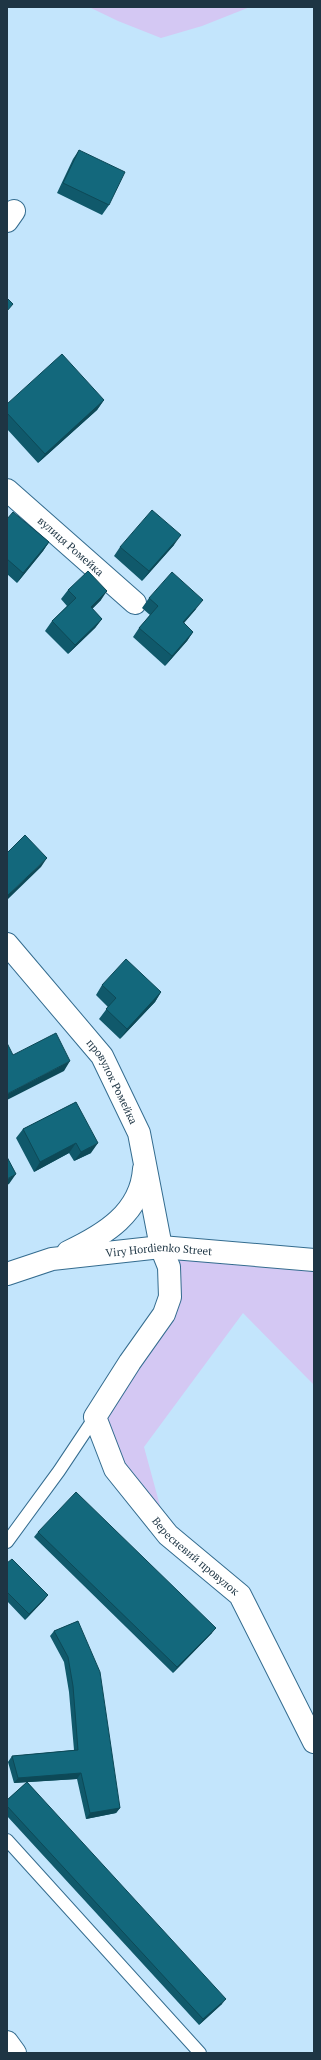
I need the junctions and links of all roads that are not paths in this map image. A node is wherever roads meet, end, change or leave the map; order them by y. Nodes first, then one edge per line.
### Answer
1 (7, 490) edge
2 (135, 603) dead end
3 (7, 944) edge
4 (145, 1162) junction
5 (161, 1247) junction
6 (52, 1259) junction
7 (314, 1260) edge
8 (7, 1274) edge
9 (95, 1417) junction
10 (7, 1542) edge
11 (314, 1742) edge
12 (7, 1840) edge
13 (7, 2042) edge
14 (15, 2053) edge
15 (200, 2053) edge

1 - 2 street, вулиця Ромейка
3 - 4 street, провулок Ромейка
4 - 5 street, провулок Ромейка
4 - 6 street
5 - 6 street, Viry Hordienko Street
5 - 7 street, Viry Hordienko Street
5 - 9 street, провулок Ромейка
6 - 8 street, Viry Hordienko Street
9 - 10 lane
9 - 11 street, Вересневий провулок
12 - 15 lane
13 - 14 street

